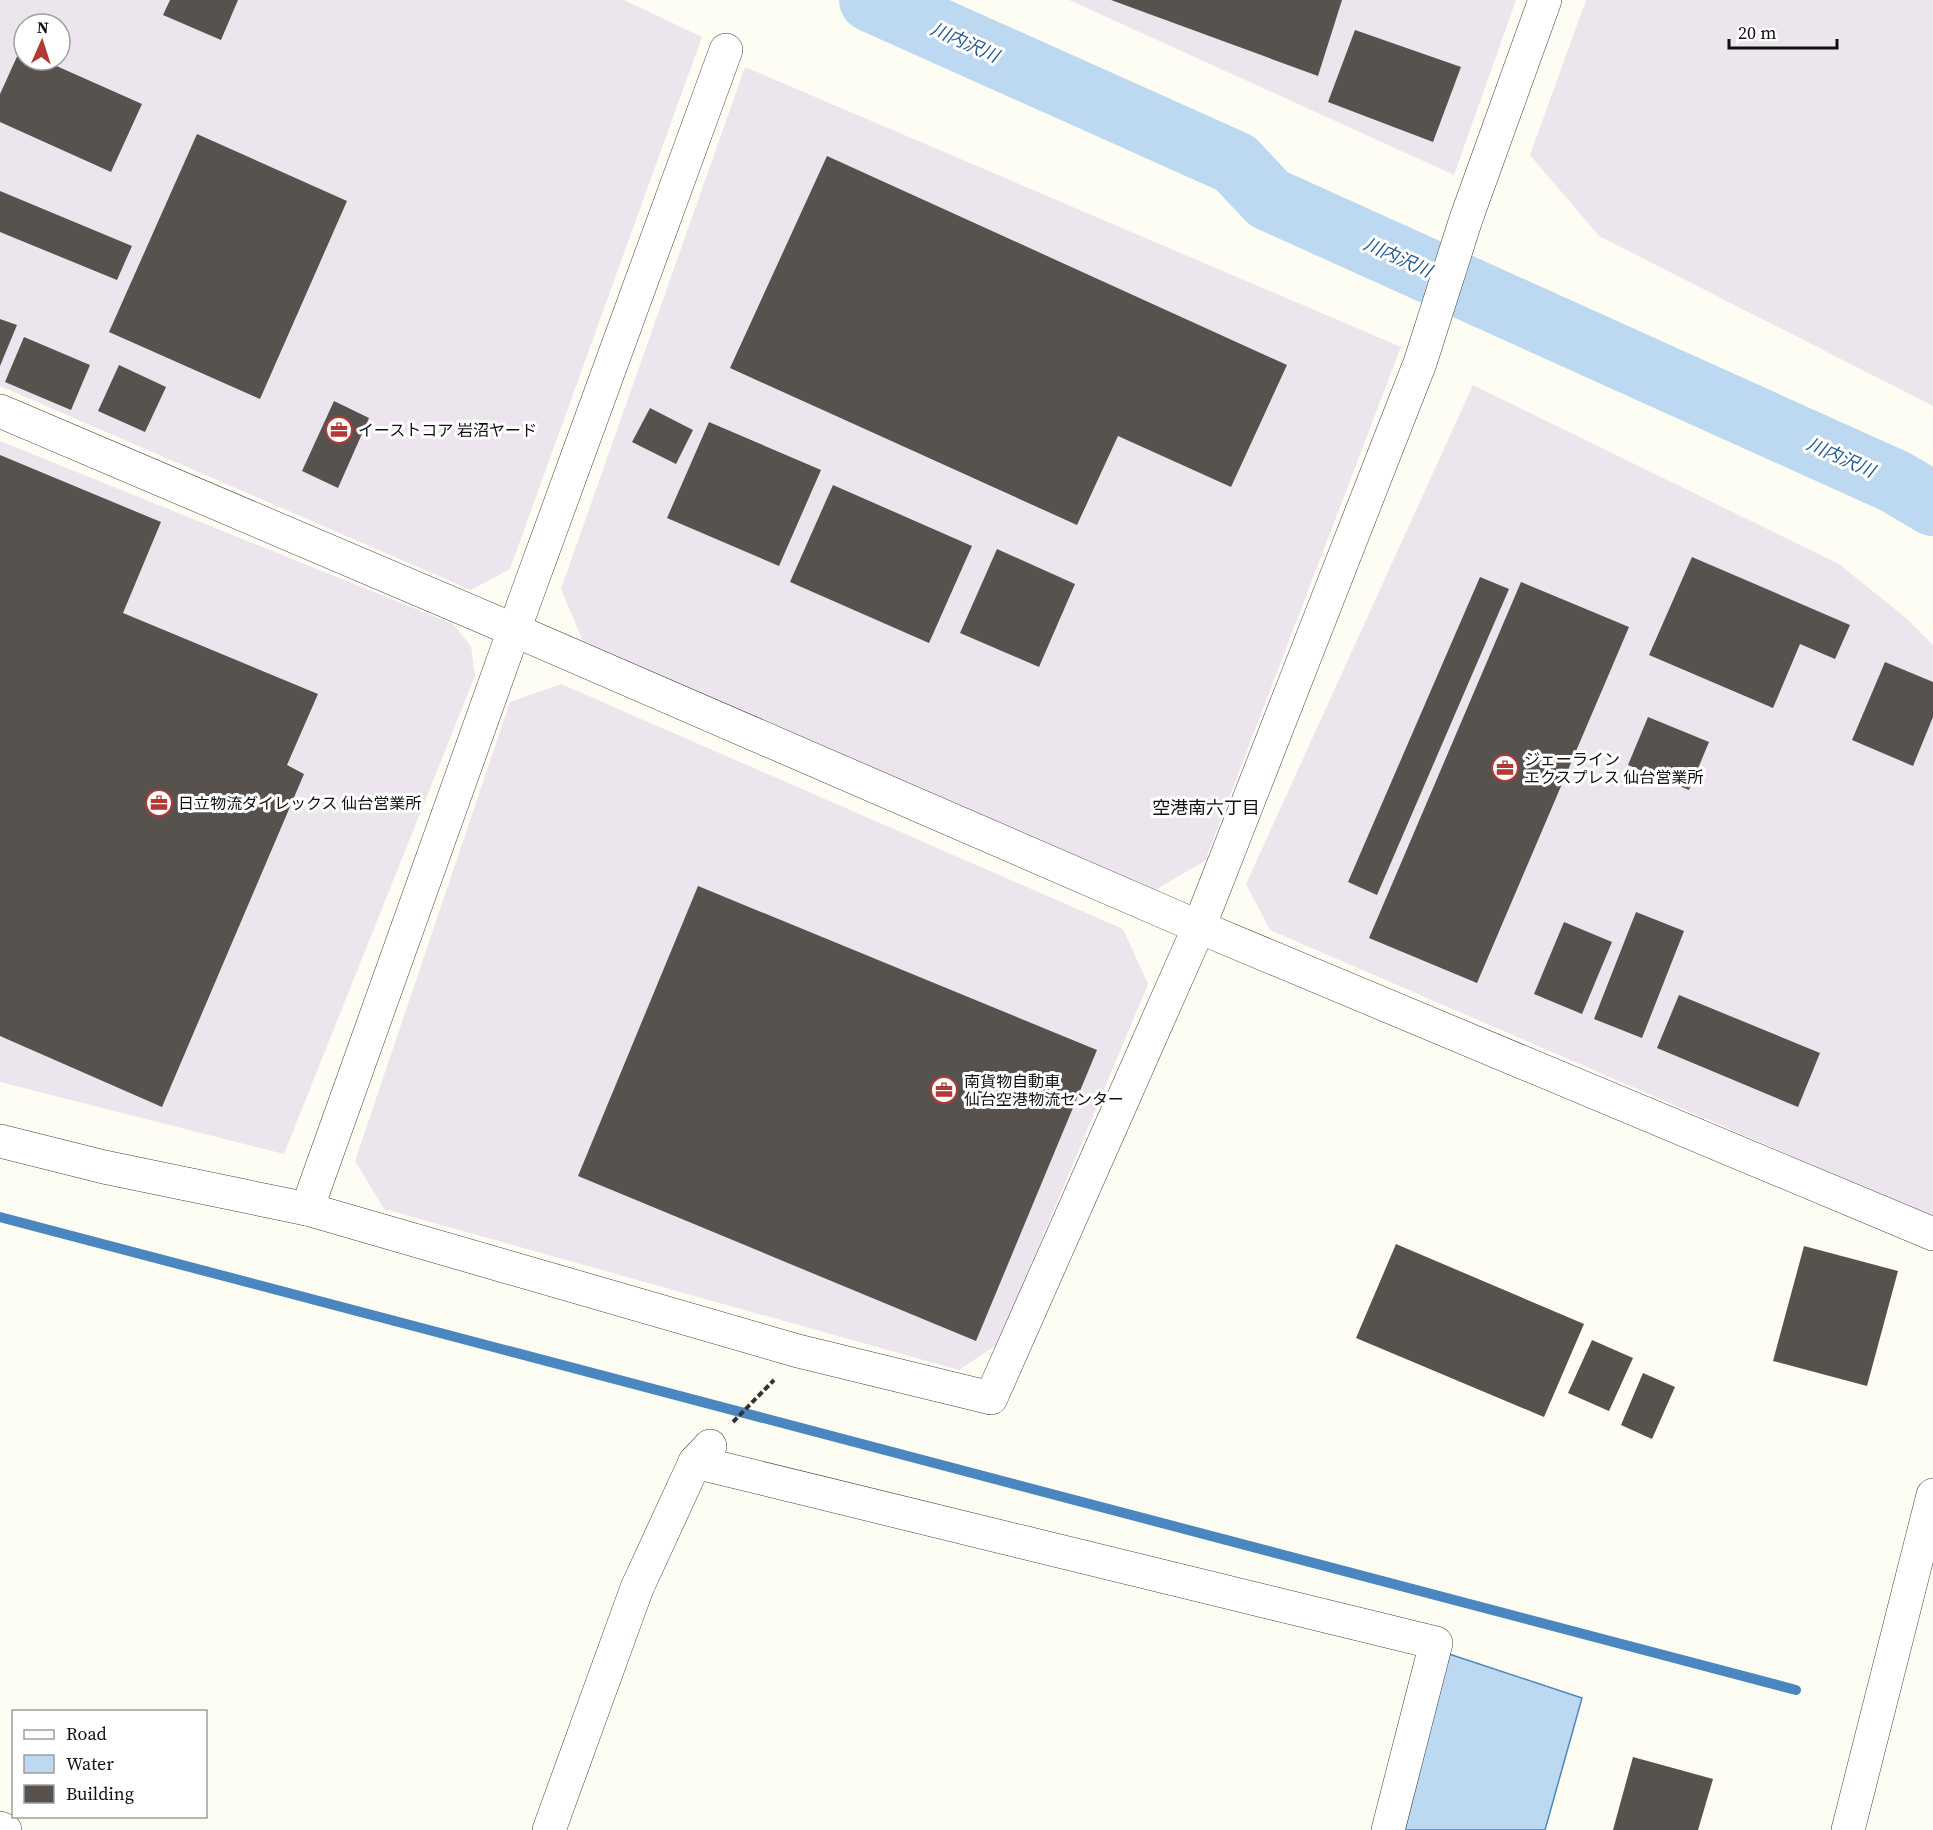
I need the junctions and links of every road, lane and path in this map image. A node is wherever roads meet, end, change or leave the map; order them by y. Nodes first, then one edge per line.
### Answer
1 (1545, 0) edge
2 (726, 50) dead end
3 (0, 411) edge
4 (514, 630) junction
5 (1199, 927) junction
6 (0, 1141) edge
7 (307, 1209) junction
8 (1933, 1234) edge
9 (777, 1377) dead end
10 (703, 1453) junction
11 (1933, 1496) edge
12 (0, 1828) edge
13 (5, 1830) edge
14 (549, 1830) edge
15 (1388, 1830) edge
16 (1848, 1830) edge

1 - 5 street
2 - 4 street
3 - 4 street
4 - 5 street
4 - 7 street
5 - 7 street
5 - 8 street
6 - 7 street
9 - 10 path
10 - 14 street
10 - 15 street
11 - 16 street
12 - 13 street

